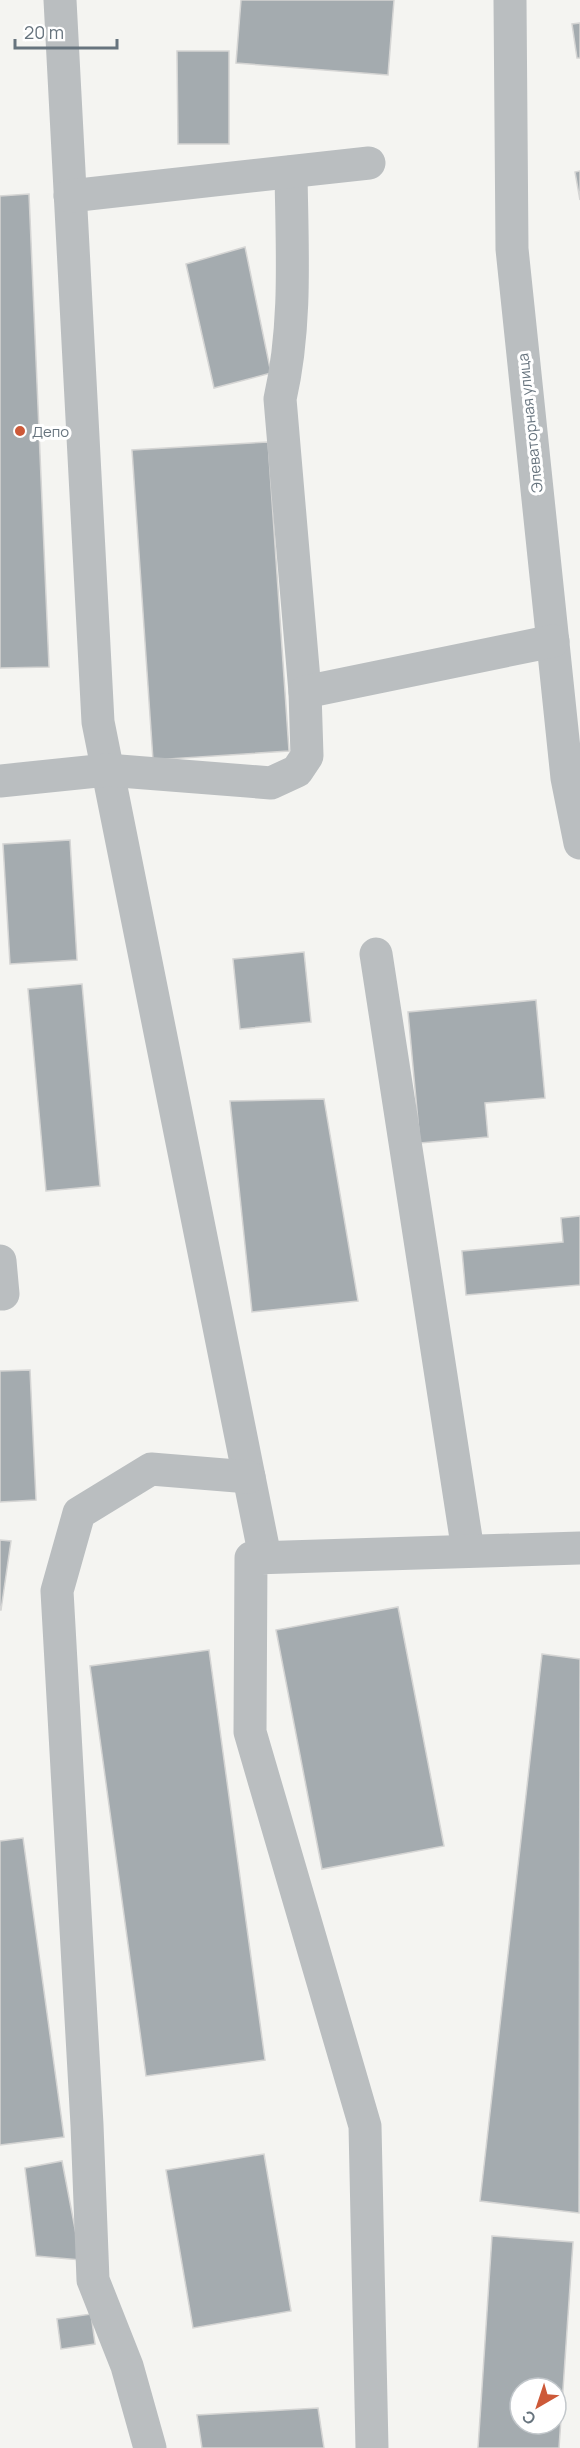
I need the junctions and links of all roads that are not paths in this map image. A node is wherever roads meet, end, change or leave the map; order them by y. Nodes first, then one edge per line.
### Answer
1 (60, 0) edge
2 (510, 0) edge
3 (369, 163) dead end
4 (291, 172) junction
5 (70, 196) junction
6 (553, 641) junction
7 (305, 692) junction
8 (107, 770) junction
9 (0, 781) edge
10 (580, 843) edge
11 (376, 954) dead end
12 (0, 1261) edge
13 (0, 1294) edge
14 (249, 1477) junction
15 (580, 1548) edge
16 (468, 1551) junction
17 (265, 1557) junction
18 (150, 2448) edge
19 (372, 2448) edge

1 - 5 street
2 - 6 street, Элеваторная улица
3 - 4 street
4 - 5 street
4 - 7 street
5 - 8 street
6 - 7 street
6 - 10 street, Элеваторная улица
7 - 8 street
8 - 9 street
8 - 14 street
11 - 16 street
12 - 13 street
14 - 17 street
14 - 18 street
15 - 16 street
16 - 17 street
17 - 19 street

